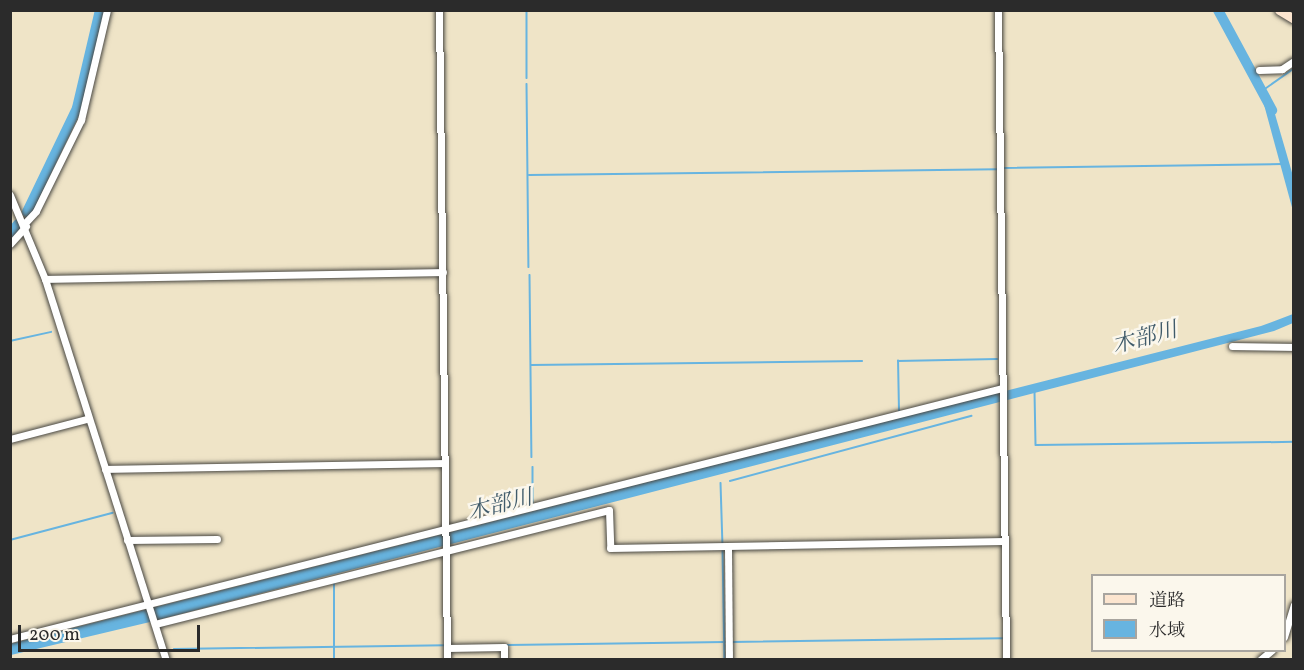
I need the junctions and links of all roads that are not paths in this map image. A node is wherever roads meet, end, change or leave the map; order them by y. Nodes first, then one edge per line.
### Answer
1 (107, 10) edge
2 (439, 10) edge
3 (998, 10) edge
4 (1279, 10) edge
5 (1293, 19) edge
6 (1293, 61) edge
7 (1259, 70) dead end
8 (10, 195) edge
9 (25, 225) junction
10 (10, 244) edge
11 (442, 272) junction
12 (45, 279) junction
13 (1232, 346) dead end
14 (1293, 347) edge
15 (1002, 389) junction
16 (87, 419) junction
17 (10, 439) edge
18 (443, 463) junction
19 (105, 469) junction
20 (445, 531) junction
21 (217, 538) dead end
22 (127, 540) junction
23 (1004, 541) junction
24 (728, 547) junction
25 (445, 550) junction
26 (148, 605) junction
27 (1293, 605) edge
28 (154, 624) junction
29 (1286, 630) edge
30 (10, 639) edge
31 (447, 648) junction
32 (166, 660) edge
33 (447, 660) edge
34 (504, 660) edge
35 (729, 660) edge
36 (1006, 660) edge

1 - 9 street
2 - 11 street
3 - 15 street
4 - 5 main road
6 - 7 street
8 - 9 street
9 - 10 street
9 - 12 street
11 - 12 street
11 - 18 street
12 - 16 street
13 - 14 street
15 - 20 street
15 - 23 street
16 - 17 street
16 - 19 street
18 - 19 street
18 - 20 street
19 - 22 street
20 - 25 street
20 - 26 street
21 - 22 street
22 - 26 street
23 - 24 street
23 - 36 street
24 - 25 street
24 - 35 street
25 - 28 street
25 - 31 street
26 - 28 street
26 - 30 street
27 - 29 street
28 - 32 street
31 - 33 street
31 - 34 street

